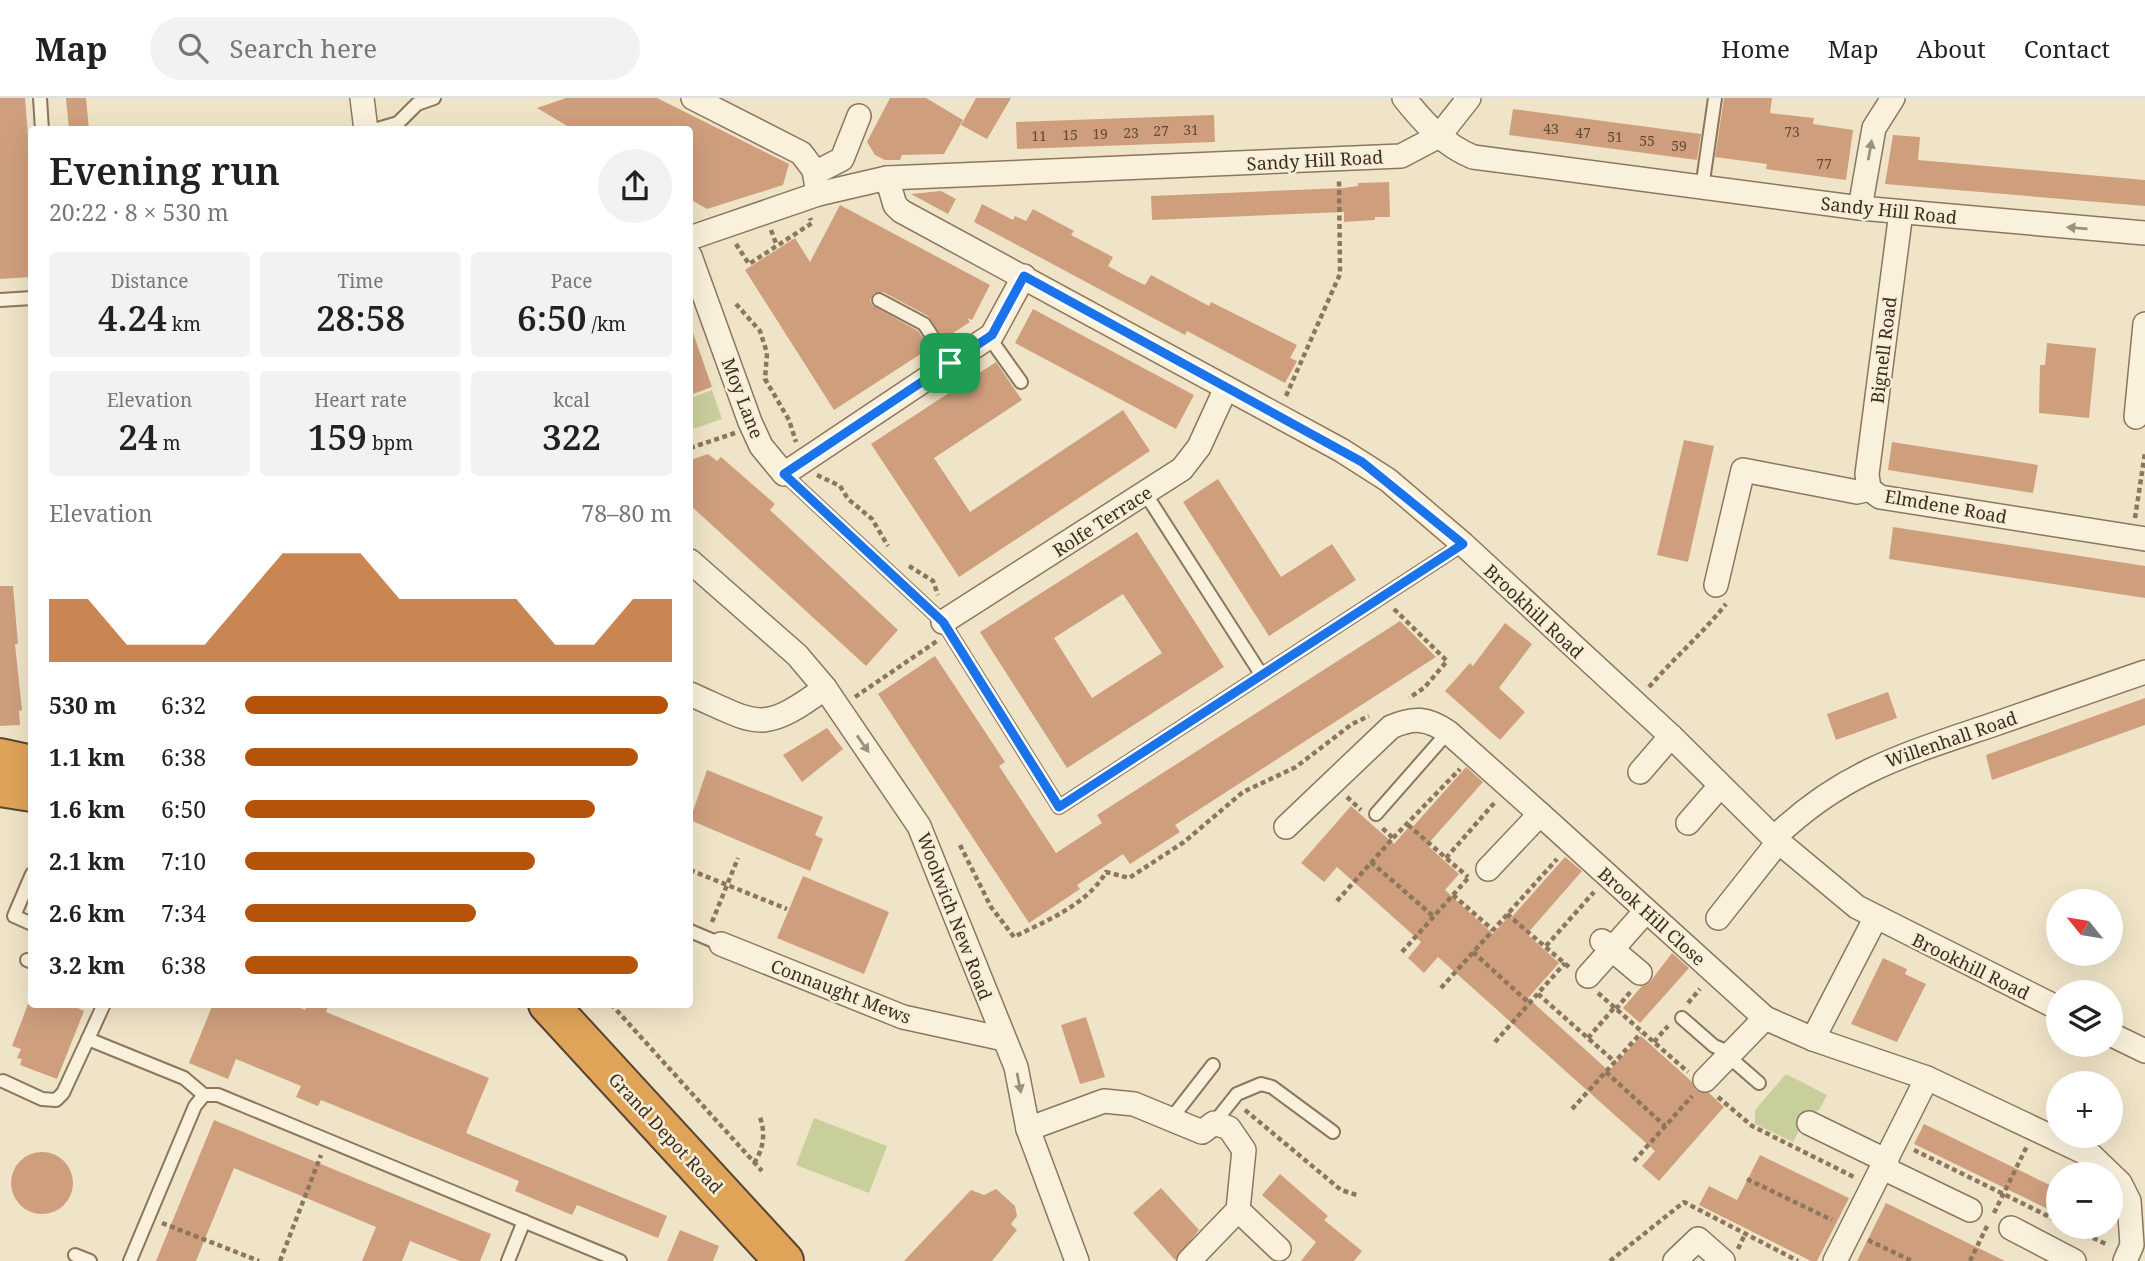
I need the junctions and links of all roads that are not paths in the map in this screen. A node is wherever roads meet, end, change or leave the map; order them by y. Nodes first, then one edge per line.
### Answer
1 (40, 98) edge
2 (362, 98) edge
3 (434, 98) edge
4 (693, 98) edge
5 (1404, 98) edge
6 (1469, 98) edge
7 (1715, 98) edge
8 (1893, 98) edge
9 (723, 105) edge
10 (859, 116) dead end
11 (42, 126) edge
12 (366, 126) edge
13 (388, 126) edge
14 (1439, 136) junction
15 (887, 178) junction
16 (1702, 188) junction
17 (812, 189) junction
18 (1860, 208) junction
19 (1901, 212) junction
20 (2145, 233) edge
21 (693, 237) edge
22 (1024, 276) junction
23 (695, 285) edge
24 (28, 298) edge
25 (0, 300) edge
26 (879, 300) dead end
27 (2145, 324) edge
28 (989, 337) junction
29 (950, 363) junction
30 (1021, 382) dead end
31 (1226, 388) junction
32 (2136, 416) dead end
33 (784, 474) junction
34 (1869, 489) junction
35 (1145, 493) junction
36 (2139, 538) edge
37 (1463, 544) junction
38 (693, 564) edge
39 (1716, 586) road end
40 (942, 622) junction
41 (2145, 672) edge
42 (1261, 674) junction
43 (825, 688) junction
44 (693, 695) edge
45 (1448, 732) junction
46 (1671, 736) junction
47 (0, 758) edge
48 (28, 764) edge
49 (1640, 772) dead end
50 (1720, 786) junction
51 (0, 787) edge
52 (28, 791) edge
53 (1376, 814) dead end
54 (1540, 814) junction
55 (1688, 823) dead end
56 (1286, 827) dead end
57 (1776, 840) junction
58 (1478, 873) road end
59 (28, 883) edge
60 (1646, 911) junction
61 (1718, 918) dead end
62 (1875, 919) junction
63 (28, 922) edge
64 (693, 932) edge
65 (714, 940) joint
66 (1607, 945) junction
67 (1640, 973) dead end
68 (1588, 976) dead end
69 (2046, 1003) edge
70 (102, 1008) edge
71 (552, 1008) edge
72 (1682, 1018) dead end
73 (1765, 1018) junction
74 (88, 1039) junction
75 (1004, 1039) junction
76 (1813, 1039) junction
77 (2123, 1040) edge
78 (2145, 1051) edge
79 (1729, 1055) junction
80 (1213, 1065) dead end
81 (1927, 1078) junction
82 (3, 1081) dead end
83 (1703, 1083) road end
84 (1759, 1083) dead end
85 (204, 1095) junction
86 (1171, 1119) junction
87 (1214, 1123) junction
88 (1809, 1123) dead end
89 (1028, 1129) junction
90 (1333, 1132) dead end
91 (1885, 1164) junction
92 (1238, 1210) junction
93 (1970, 1210) dead end
94 (524, 1221) junction
95 (2011, 1228) dead end
96 (1279, 1249) dead end
97 (75, 1255) dead end
98 (2126, 1258) edge
99 (90, 1261) edge
100 (130, 1261) edge
101 (508, 1261) edge
102 (621, 1261) edge
103 (784, 1261) edge
104 (1077, 1261) edge
105 (1189, 1261) edge
106 (1675, 1261) edge
107 (1723, 1261) edge
108 (1835, 1261) edge
109 (2074, 1261) edge

1 - 11 lane
2 - 12 street
3 - 13 lane
4 - 9 street
5 - 14 street
6 - 14 street
7 - 16 lane
18 -> 8 street
9 - 17 street
10 - 17 street
14 - 15 street, Sandy Hill Road
14 - 16 street, Sandy Hill Road
15 - 17 street, Sandy Hill Road
15 - 22 street, Brookhill Road
16 - 18 street, Sandy Hill Road
17 - 21 street, Sandy Hill Road
18 - 19 street, Sandy Hill Road
20 -> 19 street, Sandy Hill Road
19 - 34 street, Bignell Road
22 - 28 street
22 - 31 street, Brookhill Road
23 - 33 street, Moy Lane
24 - 25 lane
26 - 29 lane
27 - 32 street
28 - 29 street
28 - 30 lane
29 - 33 street
31 - 35 street, Rolfe Terrace
31 - 37 street, Brookhill Road
33 - 40 lane
34 - 36 street, Elmdene Road
34 - 39 street, Elmdene Road
35 - 40 street, Rolfe Terrace
35 - 42 lane
37 - 42 lane
37 - 46 street, Brookhill Road
38 - 43 street, Woolwich New Road
40 - 42 lane
41 - 57 street, Willenhall Road
43 - 44 street
43 -> 75 street, Woolwich New Road
45 - 53 lane
45 - 54 street, Brook Hill Close
45 - 56 street, Brook Hill Close
46 - 49 street
46 - 50 street, Brookhill Road
47 - 48 highway
50 - 55 street
50 - 57 street, Brookhill Road
51 - 52 highway
54 - 58 street
54 - 60 street, Brook Hill Close
57 - 61 street, Willenhall Road
57 - 62 street, Brookhill Road
59 - 63 lane
60 - 66 street
60 - 73 street, Brook Hill Close
62 - 69 street, Brookhill Road
62 - 76 street
64 - 65 lane
65 - 75 street, Connaught Mews
66 - 67 street
66 - 68 street
70 - 74 lane
71 - 103 highway, Grand Depot Road
72 - 79 lane
73 - 76 street, Brook Hill Close
73 - 79 street
74 - 82 lane
74 - 85 lane
75 -> 89 street, Woolwich New Road
76 - 81 street, Brook Hill Close
77 - 78 street
79 - 83 street
79 - 84 lane
80 - 86 lane
81 - 91 street
81 - 98 street, Brook Hill Close
85 - 94 lane
85 - 100 lane
86 - 87 street
86 - 89 street
87 - 90 lane
87 - 92 street
88 - 91 street
89 - 104 street, Woolwich New Road
91 - 93 street
91 - 108 street
92 - 96 street
92 - 105 street
94 - 101 lane
94 - 102 lane
95 - 109 street
97 - 99 lane
106 - 107 street

